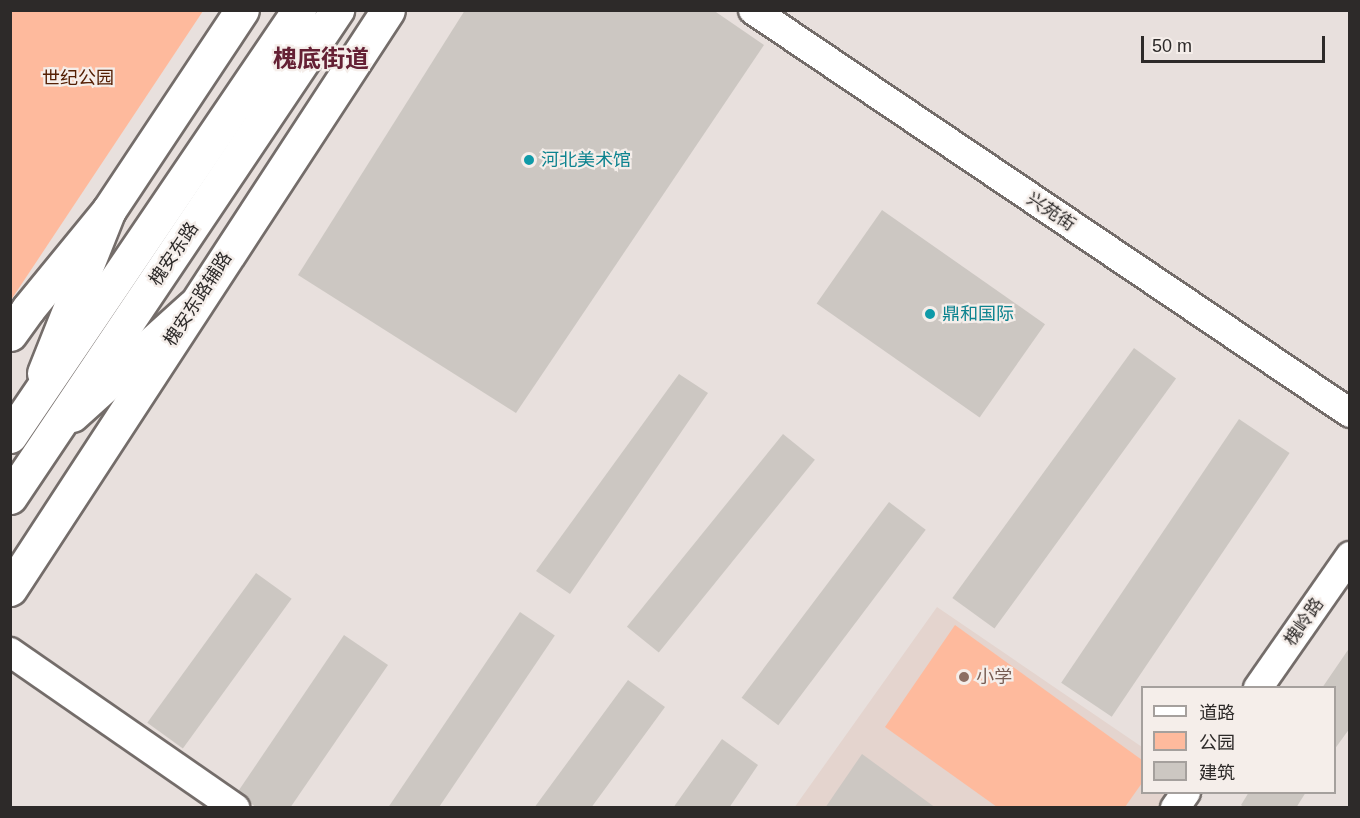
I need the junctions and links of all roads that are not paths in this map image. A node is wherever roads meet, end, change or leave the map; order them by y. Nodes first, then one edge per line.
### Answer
1 (242, 10) edge
2 (299, 10) edge
3 (338, 10) edge
4 (388, 10) edge
5 (753, 10) edge
6 (109, 210) junction
7 (193, 306) junction
8 (10, 334) edge
9 (30, 407) junction
10 (1350, 413) edge
11 (57, 428) junction
12 (10, 436) edge
13 (10, 497) edge
14 (1350, 556) edge
15 (10, 589) edge
16 (10, 652) edge
17 (1259, 686) edge
18 (1185, 794) edge
19 (235, 807) edge
20 (1175, 807) edge

1 - 6 main road
2 - 9 main road, 槐安东路
3 - 11 main road, 槐安东路
4 - 7 main road, 槐安东路辅路
5 - 10 street, 兴苑街
6 - 8 main road
6 - 9 main road
7 - 11 main road
7 - 15 main road, 槐安东路辅路
9 - 12 main road, 槐安东路
11 - 13 main road, 槐安东路
14 - 17 street, 槐岭路
16 - 19 street
18 - 20 street

